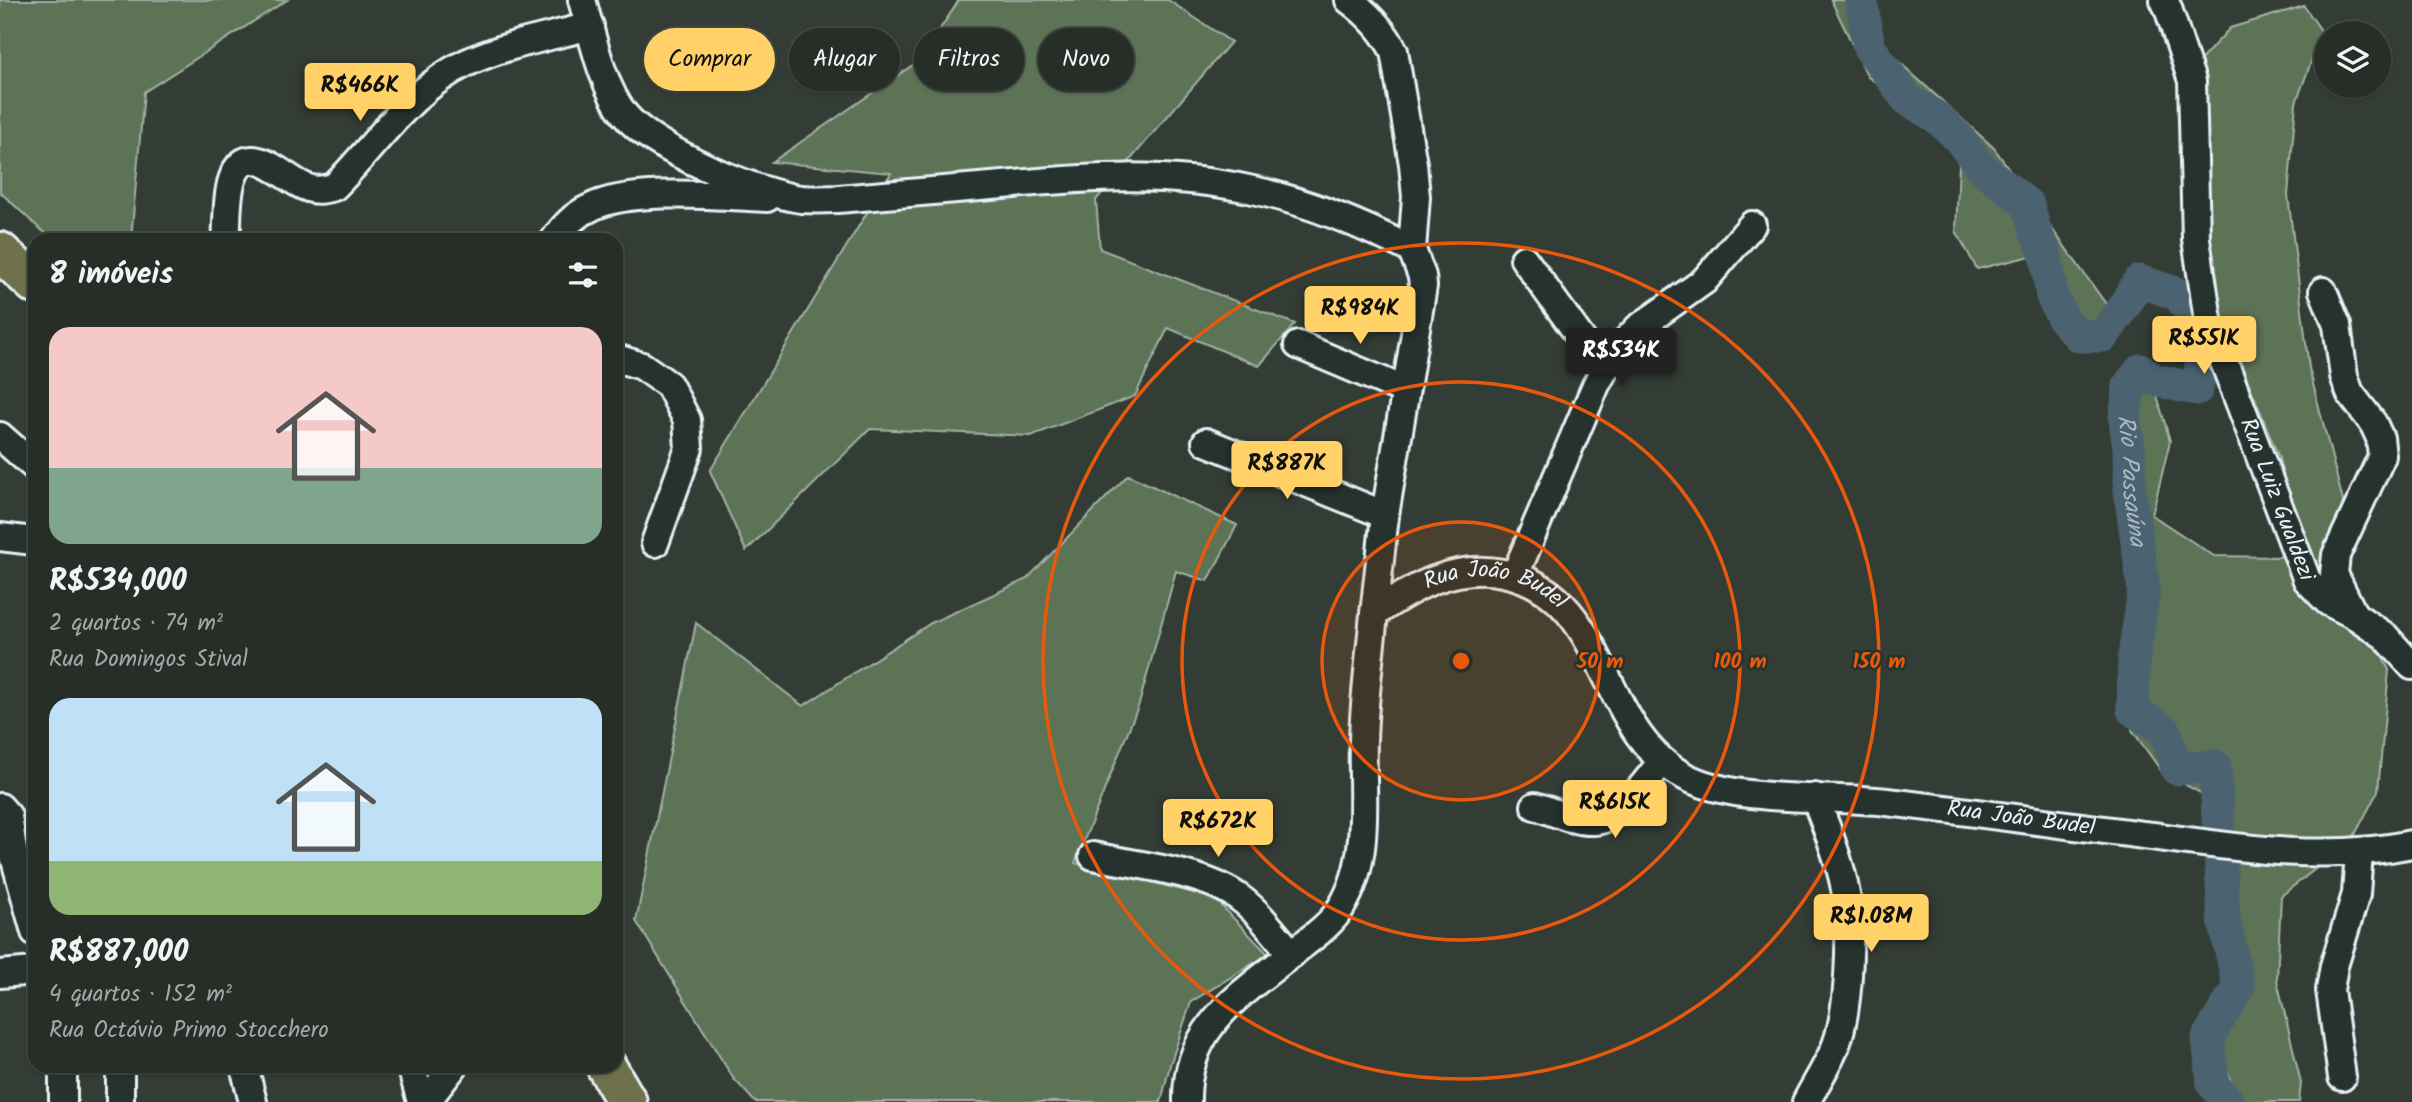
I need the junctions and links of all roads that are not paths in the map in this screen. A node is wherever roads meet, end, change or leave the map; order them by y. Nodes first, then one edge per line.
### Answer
1 (582, 0) edge
2 (1349, 0) edge
3 (2164, 0) edge
4 (590, 26) junction
5 (801, 199) junction
6 (1752, 225) dead end
7 (227, 233) edge
8 (559, 233) edge
9 (1412, 250) junction
10 (0, 252) edge
11 (1524, 259) dead end
12 (28, 278) edge
13 (2323, 291) dead end
14 (1298, 345) dead end
15 (623, 360) edge
16 (1604, 370) junction
17 (1404, 390) junction
18 (0, 436) edge
19 (1206, 442) dead end
20 (28, 461) edge
21 (1385, 515) junction
22 (0, 537) edge
23 (28, 539) edge
24 (655, 543) dead end
25 (1515, 575) junction
26 (1374, 614) junction
27 (2354, 615) junction
28 (2412, 666) edge
29 (1662, 762) junction
30 (1815, 797) junction
31 (1535, 806) dead end
32 (0, 807) edge
33 (2412, 844) edge
34 (2359, 852) junction
35 (1093, 856) dead end
36 (28, 907) edge
37 (1292, 954) junction
38 (28, 972) edge
39 (0, 974) edge
40 (63, 1073) edge
41 (120, 1073) edge
42 (246, 1073) edge
43 (413, 1073) edge
44 (448, 1073) edge
45 (610, 1073) edge
46 (2342, 1077) dead end
47 (63, 1102) edge
48 (120, 1102) edge
49 (253, 1102) edge
50 (423, 1102) edge
51 (627, 1102) edge
52 (1187, 1102) edge
53 (1805, 1102) edge

1 - 4 street
2 - 9 street
3 - 27 street, Rua Luiz Gualdezi
4 - 5 street
4 - 7 street
5 - 8 street
5 - 9 street
6 - 16 street
9 - 17 street
10 - 12 highway
11 - 16 street
13 - 27 street
14 - 17 street
15 - 24 street
16 - 25 street
17 - 21 street
18 - 20 street
19 - 21 street
21 - 26 street
22 - 23 street
25 - 26 street, Rua João Budel
25 - 29 street, Rua João Budel
26 - 37 street
27 - 28 street, Rua Luiz Gualdezi
29 - 30 street, Rua João Budel
29 - 31 street
30 - 34 street, Rua João Budel
30 - 53 street
32 - 36 street
33 - 34 street, Rua João Budel
34 - 46 street
35 - 37 street
37 - 52 street
38 - 39 street
40 - 47 street
41 - 48 street
42 - 49 street
43 - 50 street
44 - 50 street
45 - 51 highway

